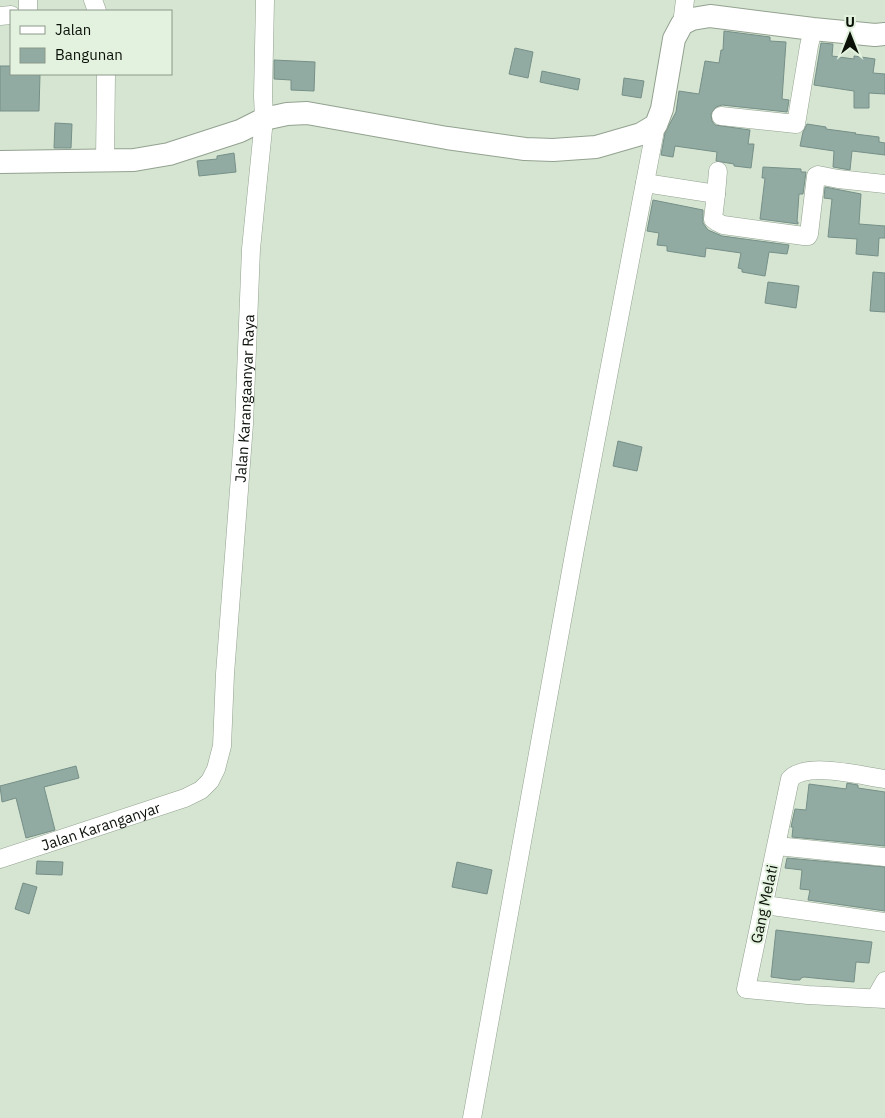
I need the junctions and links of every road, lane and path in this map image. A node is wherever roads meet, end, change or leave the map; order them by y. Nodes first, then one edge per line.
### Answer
1 (265, 0) edge
2 (685, 0) edge
3 (682, 24) junction
4 (813, 29) junction
5 (885, 34) edge
6 (106, 75) edge
7 (721, 116) dead end
8 (264, 119) junction
9 (656, 124) junction
10 (105, 160) junction
11 (0, 162) edge
12 (718, 171) dead end
13 (645, 183) junction
14 (885, 184) edge
15 (716, 194) junction
16 (885, 779) edge
17 (201, 790) joint
18 (777, 846) junction
19 (885, 857) edge
20 (0, 859) edge
21 (765, 905) junction
22 (885, 922) edge
23 (885, 981) edge
24 (880, 998) edge
25 (472, 1118) edge

1 - 8 street, Jalan Karangaanyar Raya
2 - 3 street
3 - 4 main road
3 - 9 main road
4 - 5 main road
4 - 7 street
6 - 10 street
8 - 9 main road
8 - 10 main road
8 - 17 street, Jalan Karangaanyar Raya
9 - 13 street
10 - 11 main road
12 - 15 street
13 - 15 street
13 - 25 street
14 - 15 street
16 - 18 street, Gang Melati
17 - 20 street, Jalan Karanganyar
18 - 19 street
18 - 21 street, Gang Melati
21 - 22 street
21 - 24 street, Gang Melati
23 - 24 street

